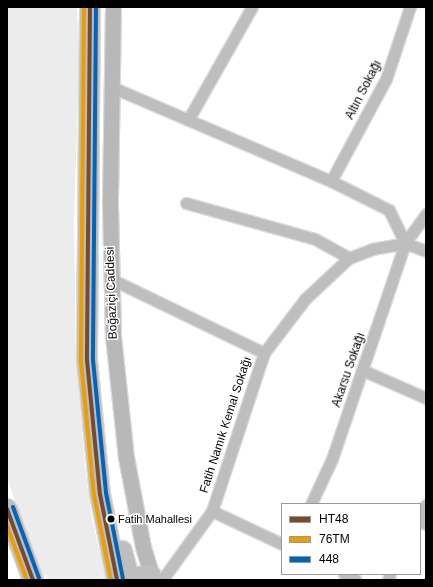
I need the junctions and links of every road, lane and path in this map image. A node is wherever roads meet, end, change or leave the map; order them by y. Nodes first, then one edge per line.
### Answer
1 (90, 7) edge
2 (113, 7) edge
3 (252, 7) edge
4 (410, 7) edge
5 (114, 88) junction
6 (188, 120) junction
7 (331, 181) junction
8 (186, 203) dead end
9 (426, 214) edge
10 (405, 243) junction
11 (426, 251) edge
12 (349, 258) junction
13 (111, 279) junction
14 (264, 353) junction
15 (362, 370) junction
16 (426, 398) edge
17 (100, 494) junction
18 (311, 503) edge
19 (7, 509) edge
20 (212, 511) junction
21 (281, 544) edge
22 (346, 575) edge
23 (155, 578) edge
24 (24, 580) edge
25 (33, 580) edge
26 (117, 580) edge
27 (356, 580) edge

1 - 17 highway
2 - 5 main road, Boğaziçi Caddesi
3 - 6 street
4 - 7 street, Altın Sokağı
5 - 6 street
5 - 13 main road, Boğaziçi Caddesi
6 - 7 street
7 - 10 street
8 - 12 street
9 - 10 street, Akarsu Sokağı
10 - 11 street
10 - 12 street, Fatih Namık Kemal Sokağı
10 - 15 street, Akarsu Sokağı
12 - 14 street, Fatih Namık Kemal Sokağı
13 - 14 street
13 - 23 main road, Boğaziçi Caddesi
14 - 20 street, Fatih Namık Kemal Sokağı
15 - 16 street
15 - 18 street, Akarsu Sokağı
17 - 23 highway
17 - 26 highway
19 - 24 main road
19 - 25 highway
20 - 21 street
20 - 23 street, Fatih Namık Kemal Sokağı
22 - 27 street

